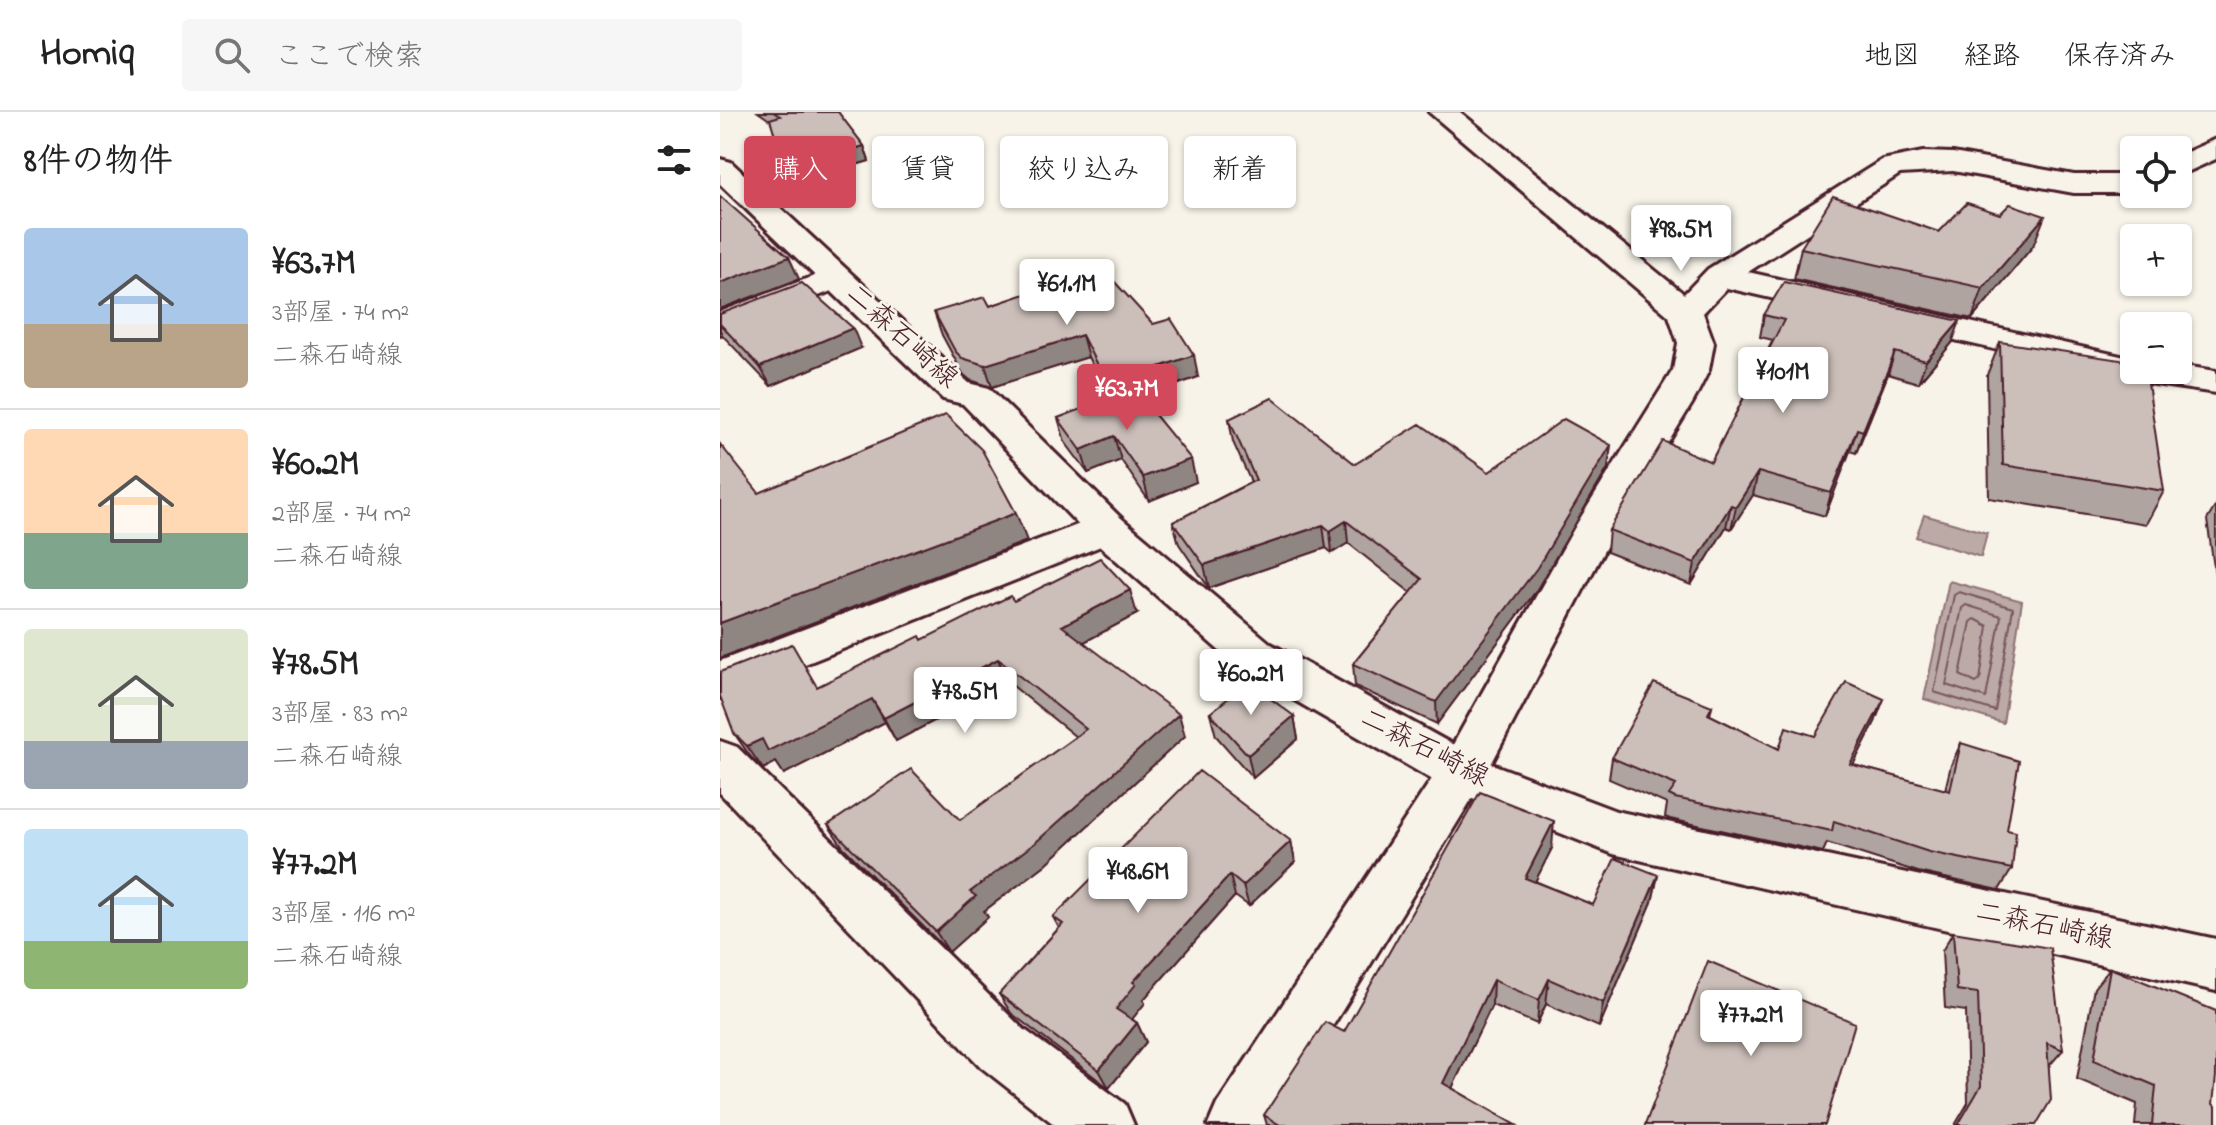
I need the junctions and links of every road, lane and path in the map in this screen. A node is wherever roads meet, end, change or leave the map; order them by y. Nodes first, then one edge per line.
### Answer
1 (1443, 112) edge
2 (2216, 148) edge
3 (2192, 160) edge
4 (720, 168) edge
5 (2120, 185) edge
6 (1720, 276) junction
7 (835, 278) junction
8 (1685, 312) junction
9 (720, 324) edge
10 (2120, 367) edge
11 (2192, 378) edge
12 (2216, 382) edge
13 (1106, 528) junction
14 (720, 680) edge
15 (724, 773) edge
16 (1462, 773) junction
17 (2216, 965) edge
18 (1104, 1125) edge
19 (1238, 1125) edge

1 - 8 street
2 - 3 street
4 - 7 street, 二森石崎線
5 - 6 street
6 - 8 street
6 - 10 street
7 - 9 street
7 - 13 street, 二森石崎線
8 - 16 street
11 - 12 street
13 - 14 street
13 - 16 street, 二森石崎線
15 - 18 street
16 - 17 street, 二森石崎線
16 - 19 street

